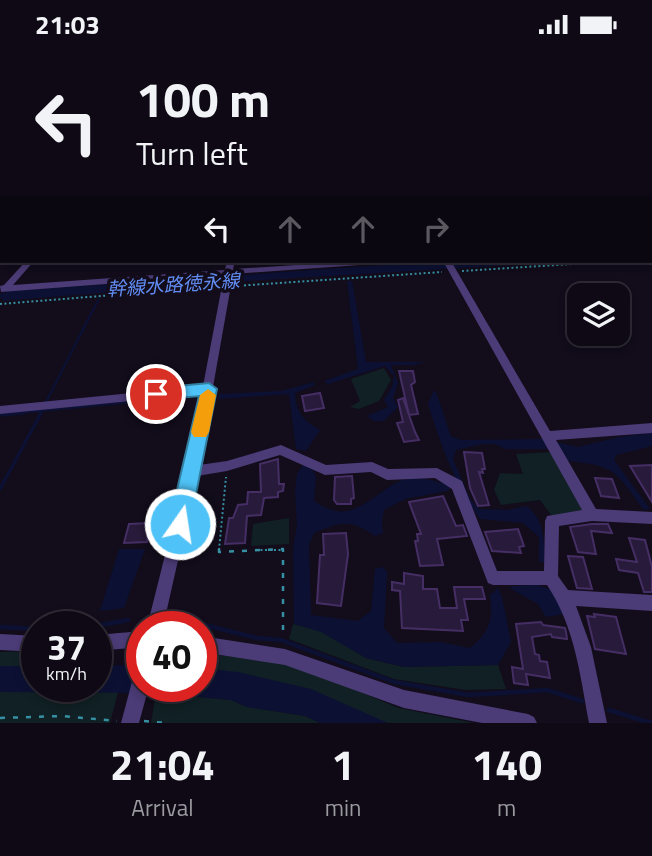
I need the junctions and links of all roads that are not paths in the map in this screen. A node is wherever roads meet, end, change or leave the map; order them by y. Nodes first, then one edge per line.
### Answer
1 (28, 263) edge
2 (231, 263) edge
3 (356, 263) edge
4 (448, 263) edge
5 (229, 271) junction
6 (2, 290) edge
7 (209, 389) junction
8 (0, 410) edge
9 (652, 428) edge
10 (549, 439) junction
11 (192, 471) junction
12 (592, 515) junction
13 (652, 518) edge
14 (551, 579) junction
15 (567, 598) junction
16 (652, 603) edge
17 (159, 611) edge
18 (0, 642) edge
19 (21, 643) edge
20 (217, 646) edge
21 (136, 702) edge
22 (131, 721) edge
23 (528, 723) edge
24 (598, 723) edge

1 - 6 street
2 - 5 street
3 - 5 street
4 - 10 street
5 - 6 street
5 - 7 street
7 - 8 street
7 - 11 street
9 - 10 street
10 - 12 street
11 - 14 street
11 - 17 street
12 - 13 street
12 - 14 street
14 - 15 street
15 - 16 street
15 - 24 street
18 - 19 street
20 - 23 street
21 - 22 street

